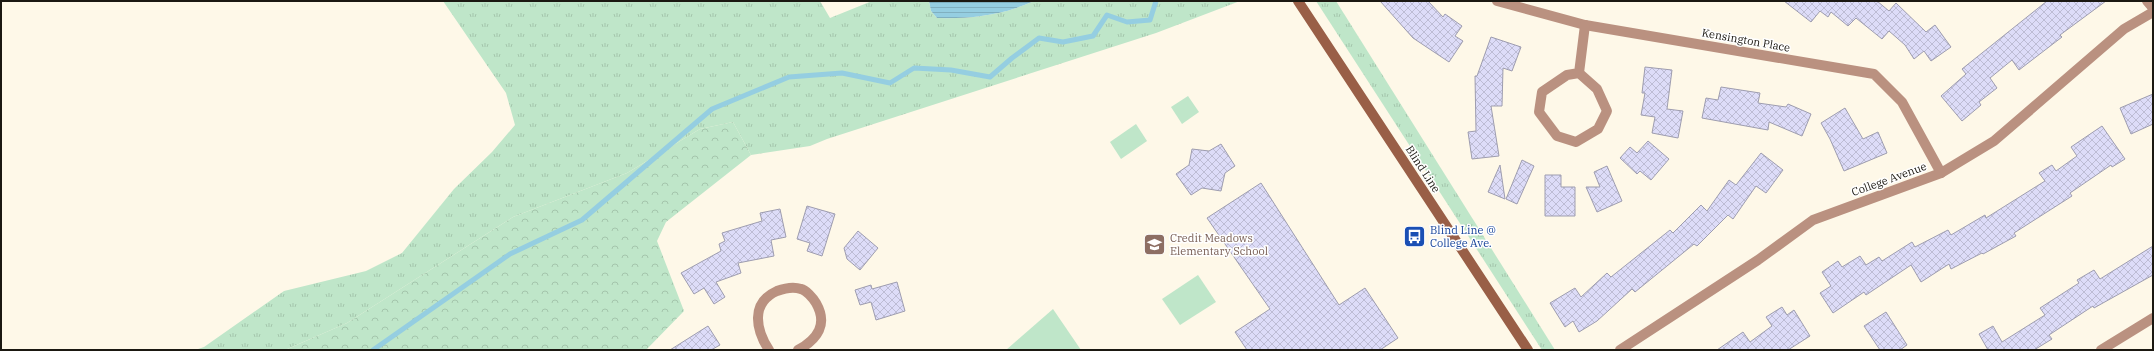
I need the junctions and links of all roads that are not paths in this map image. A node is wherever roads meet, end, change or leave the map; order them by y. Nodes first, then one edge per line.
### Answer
1 (1298, 1) edge
2 (1497, 1) edge
3 (2147, 1) edge
4 (2153, 8) edge
5 (2153, 12) edge
6 (1585, 25) junction
7 (1579, 73) junction
8 (1941, 173) junction
9 (2153, 318) edge
10 (770, 350) edge
11 (798, 350) edge
12 (1528, 350) edge
13 (1620, 350) edge
14 (2102, 350) edge

1 - 12 street, Blind Line
2 - 6 street, Kensington Place
3 - 4 street
5 - 8 street, College Avenue
6 - 7 street
6 - 8 street, Kensington Place
7 - 7 street
8 - 13 street, College Avenue
9 - 14 street
10 - 11 street

